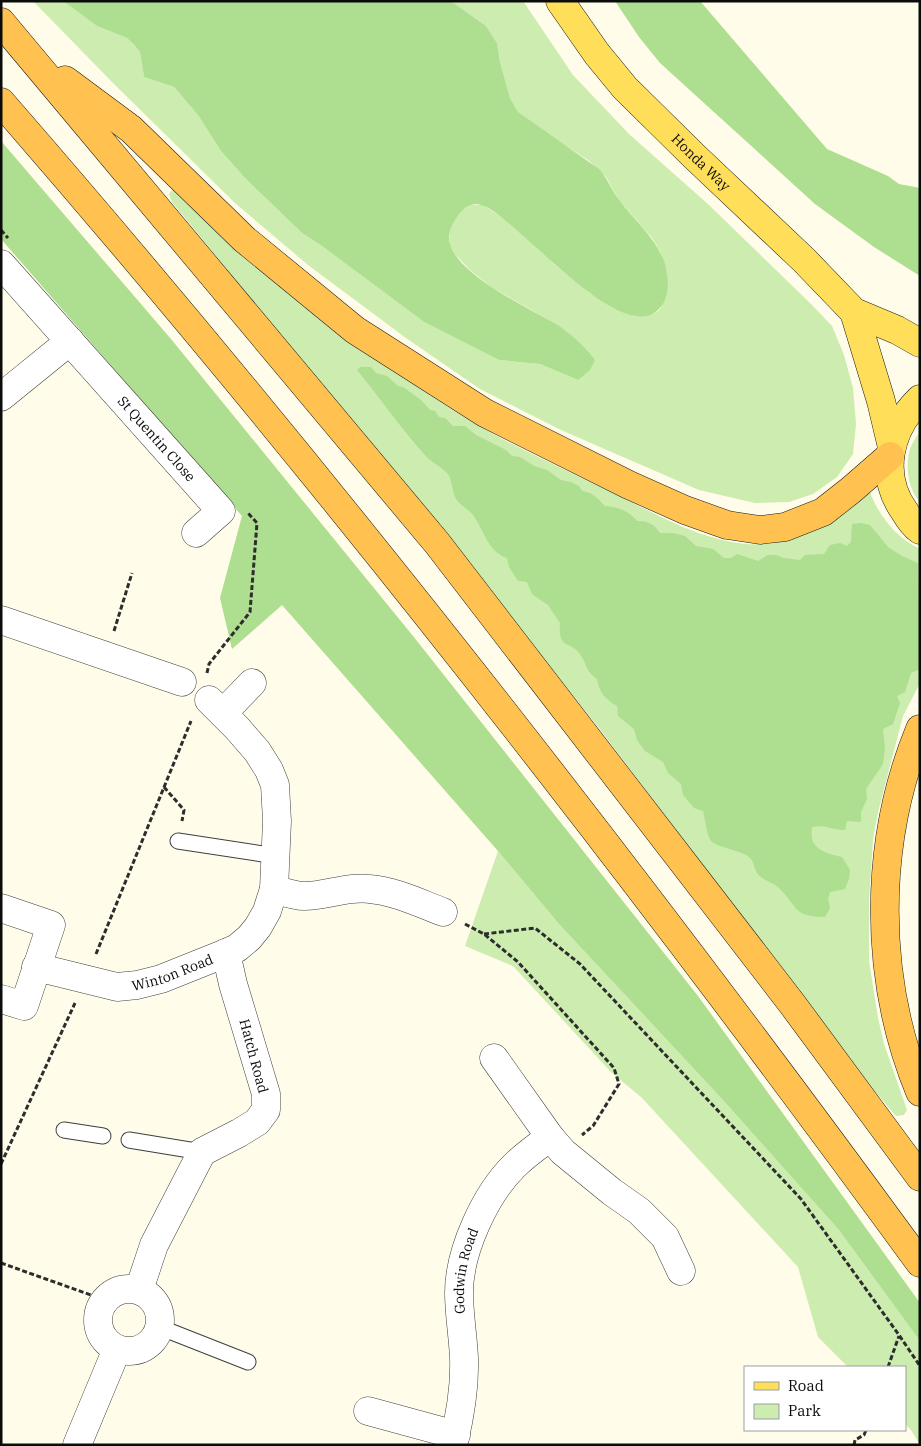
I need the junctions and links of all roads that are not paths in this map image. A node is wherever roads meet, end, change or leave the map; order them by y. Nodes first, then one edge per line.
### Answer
1 (560, 1) edge
2 (1, 22) edge
3 (30, 54) junction
4 (1, 102) edge
5 (1, 264) edge
6 (854, 312) junction
7 (70, 341) junction
8 (920, 343) edge
9 (1, 397) edge
10 (920, 398) edge
11 (890, 450) junction
12 (920, 530) edge
13 (196, 533) dead end
14 (1, 620) edge
15 (252, 683) dead end
16 (204, 697) junction
17 (920, 729) edge
18 (178, 841) road end
19 (276, 856) junction
20 (274, 889) junction
21 (1, 908) edge
22 (443, 912) road end
23 (226, 953) junction
24 (36, 967) junction
25 (1, 998) edge
26 (494, 1058) dead end
27 (920, 1092) edge
28 (64, 1130) dead end
29 (103, 1136) dead end
30 (129, 1140) dead end
31 (557, 1144) junction
32 (202, 1152) junction
33 (920, 1177) edge
34 (920, 1263) edge
35 (681, 1271) dead end
36 (139, 1290) junction
37 (159, 1327) junction
38 (117, 1349) junction
39 (248, 1362) dead end
40 (368, 1411) dead end
41 (454, 1440) edge
42 (77, 1445) edge

1 - 6 main road, Honda Way
2 - 3 highway
3 - 11 highway
3 - 33 highway
4 - 34 highway
5 - 7 street, St Quentin Close
6 - 8 main road, Honda Way
6 - 11 main road, Honda Way
7 - 9 street
7 - 13 street, St Quentin Close
10 - 11 main road
11 - 12 main road
14 - 16 street
15 - 16 street
16 - 19 street, Winton Road
17 - 27 highway
18 - 19 lane
19 - 20 street, Winton Road
20 - 22 street
20 - 23 street, Winton Road
21 - 24 street
23 - 24 street, Winton Road
23 - 32 street, Hatch Road
24 - 25 street
26 - 31 street
28 - 29 lane
30 - 32 lane
31 - 35 street
31 - 41 street, Godwin Road
32 - 36 street
36 - 37 street
36 - 38 street
37 - 38 street
37 - 39 lane
38 - 42 street
40 - 41 street, Godwin Road

